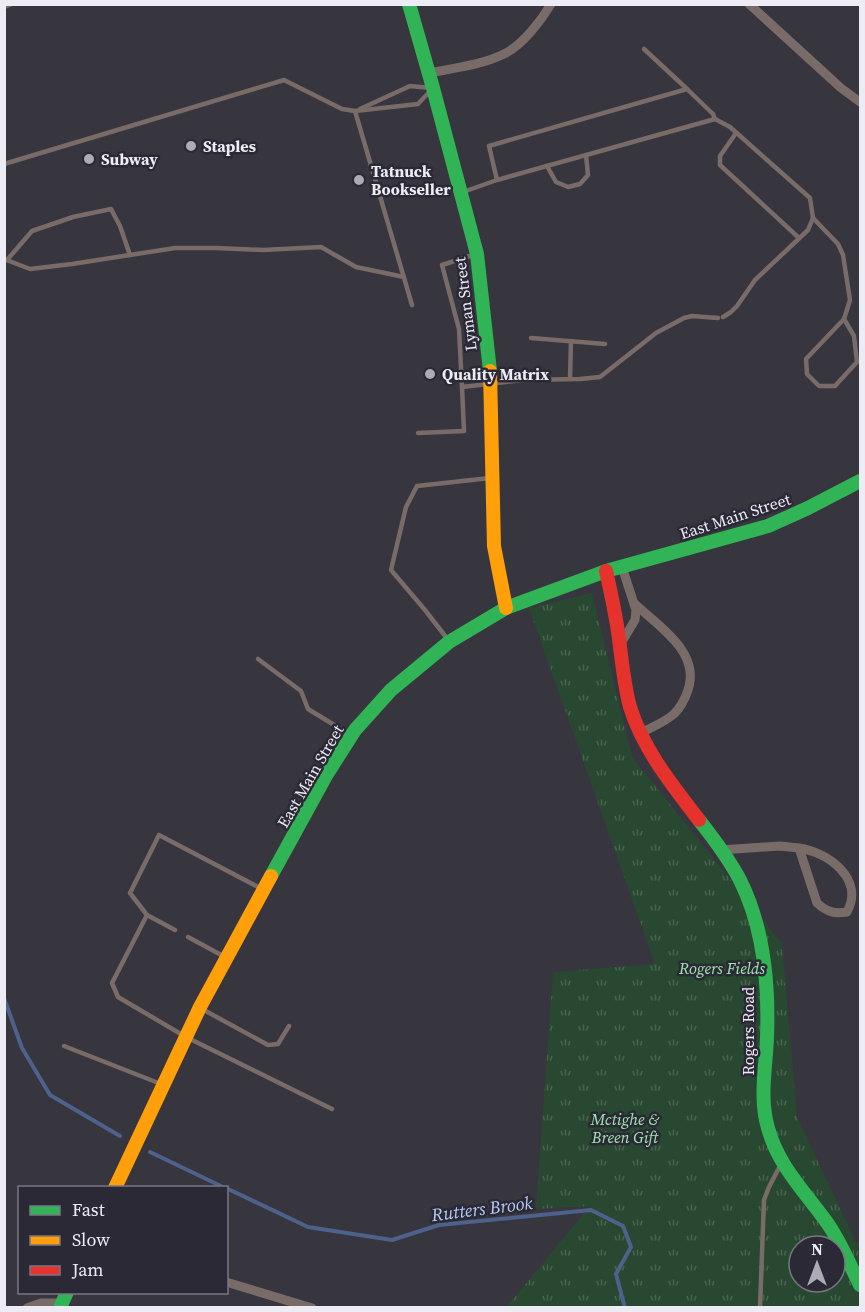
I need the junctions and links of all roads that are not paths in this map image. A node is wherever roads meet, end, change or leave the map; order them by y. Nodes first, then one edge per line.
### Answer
1 (12, 4) edge
2 (409, 4) edge
3 (551, 4) edge
4 (749, 4) edge
5 (4, 7) edge
6 (644, 49) dead end
7 (429, 73) junction
8 (433, 88) junction
9 (687, 89) junction
10 (861, 102) edge
11 (355, 111) junction
12 (715, 119) junction
13 (736, 132) junction
14 (586, 155) junction
15 (4, 164) edge
16 (548, 166) junction
17 (497, 180) junction
18 (461, 193) junction
19 (813, 218) junction
20 (799, 238) junction
21 (477, 254) junction
22 (130, 255) junction
23 (6, 259) edge
24 (404, 277) junction
25 (412, 305) dead end
26 (844, 319) junction
27 (531, 339) dead end
28 (571, 341) junction
29 (605, 344) dead end
30 (570, 380) junction
31 (490, 383) junction
32 (462, 387) junction
33 (418, 433) dead end
34 (492, 478) junction
35 (861, 481) edge
36 (622, 567) junction
37 (606, 572) junction
38 (635, 604) junction
39 (506, 608) junction
40 (449, 642) junction
41 (620, 645) junction
42 (258, 659) dead end
43 (641, 733) junction
44 (351, 736) junction
45 (799, 848) junction
46 (721, 850) junction
47 (264, 890) junction
48 (147, 915) junction
49 (175, 930) dead end
50 (188, 937) dead end
51 (227, 958) junction
52 (200, 1007) junction
53 (289, 1026) dead end
54 (186, 1037) junction
55 (64, 1046) dead end
56 (163, 1085) junction
57 (332, 1109) dead end
58 (781, 1163) junction
59 (116, 1186) edge
60 (228, 1283) edge
61 (861, 1285) edge
62 (63, 1301) edge
63 (27, 1308) edge
64 (312, 1308) edge
65 (760, 1308) edge

1 - 5 lane
2 - 7 street, Lyman Street
3 - 7 street
4 - 10 street
6 - 9 lane
7 - 8 street, Lyman Street
8 - 11 lane
8 - 11 lane
8 - 18 street, Lyman Street
9 - 12 lane
9 - 17 lane
11 - 15 lane
11 - 24 lane
12 - 13 lane
12 - 14 lane
13 - 19 lane
13 - 20 lane
14 - 16 lane
14 - 16 lane
16 - 17 lane
17 - 18 lane
18 - 21 street, Lyman Street
19 - 20 lane
19 - 26 lane
20 - 30 lane
21 - 31 street, Lyman Street
21 - 32 lane
22 - 23 lane
22 - 23 lane
22 - 24 lane
24 - 25 lane
26 - 26 lane
27 - 28 lane
28 - 29 lane
28 - 30 lane
30 - 31 lane
31 - 32 lane
31 - 34 street, Lyman Street
32 - 33 lane
34 - 39 street, Lyman Street
34 - 40 lane
35 - 36 street, East Main Street
36 - 37 street, East Main Street
36 - 38 street
37 - 39 street, East Main Street
37 - 41 street, Rogers Road
38 - 41 street
38 - 43 street
39 - 40 street, East Main Street
40 - 44 street, East Main Street
41 - 43 street, Rogers Road
42 - 44 lane
43 - 46 street, Rogers Road
44 - 47 street, East Main Street
45 - 45 street
45 - 46 street
46 - 58 street, Rogers Road
47 - 48 lane
47 - 51 street, East Main Street
48 - 49 lane
48 - 54 lane
50 - 51 lane
51 - 52 street, East Main Street
52 - 53 lane
52 - 54 street, East Main Street
54 - 56 street, East Main Street
54 - 57 lane
55 - 56 lane
56 - 59 street, East Main Street
58 - 61 street, Rogers Road
58 - 65 lane
60 - 64 street
62 - 63 street

